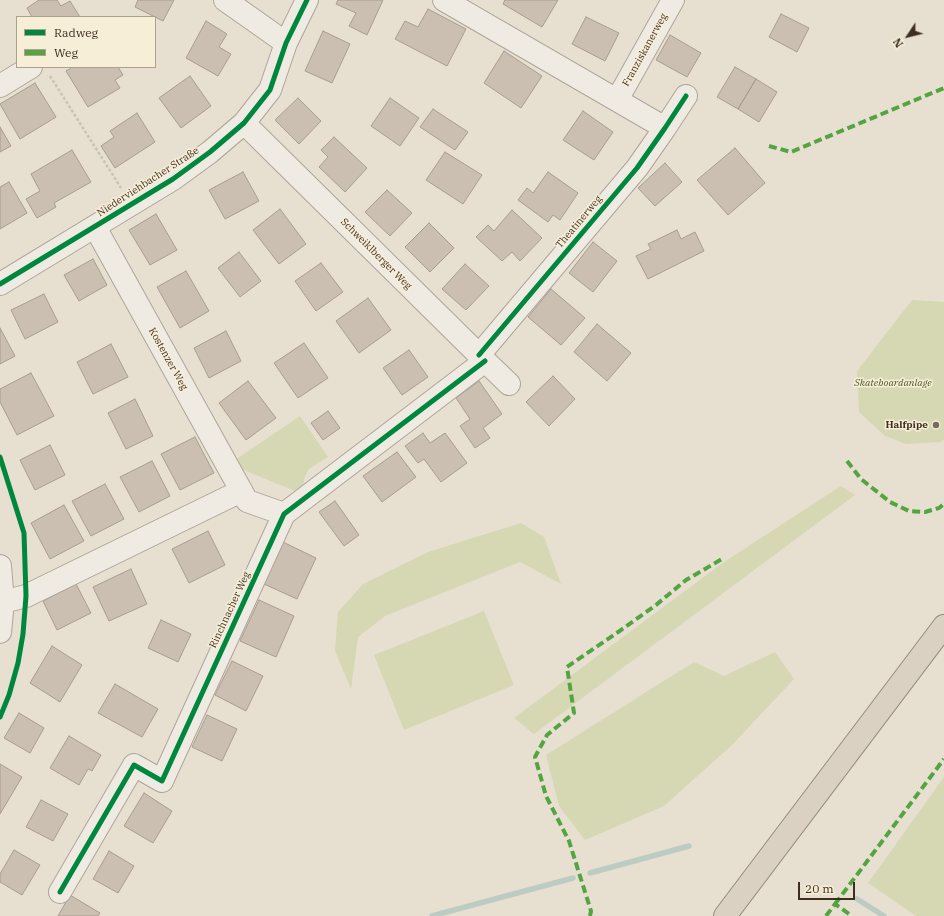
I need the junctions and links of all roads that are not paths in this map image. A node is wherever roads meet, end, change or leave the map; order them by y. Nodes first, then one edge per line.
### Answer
1 (224, 0) edge
2 (307, 0) edge
3 (444, 0) edge
4 (673, 0) edge
5 (286, 43) junction
6 (40, 70) edge
7 (0, 86) edge
8 (686, 96) dead end
9 (617, 100) junction
10 (244, 123) junction
11 (665, 128) junction
12 (95, 227) junction
13 (0, 284) edge
14 (482, 358) junction
15 (509, 384) dead end
16 (241, 491) junction
17 (284, 514) junction
18 (0, 566) edge
19 (3, 602) junction
20 (944, 626) edge
21 (0, 632) edge
22 (60, 892) dead end
23 (725, 916) edge

1 - 5 street
2 - 5 street, Niederviehbacher Straße
3 - 9 street
4 - 9 street, Franziskanerweg
5 - 10 street, Niederviehbacher Straße
6 - 7 street
8 - 11 street, Theatinerweg
9 - 11 street
10 - 12 street, Niederviehbacher Straße
10 - 14 street, Schweiklberger Weg
11 - 14 street, Theatinerweg
12 - 13 street, Niederviehbacher Straße
12 - 16 street, Kostenzer Weg
14 - 15 street, Schweiklberger Weg
14 - 17 street, Rinchnacher Weg
16 - 17 street, Kostenzer Weg
16 - 19 street
17 - 22 street, Rinchnacher Weg
18 - 19 street
19 - 21 street
20 - 23 highway

